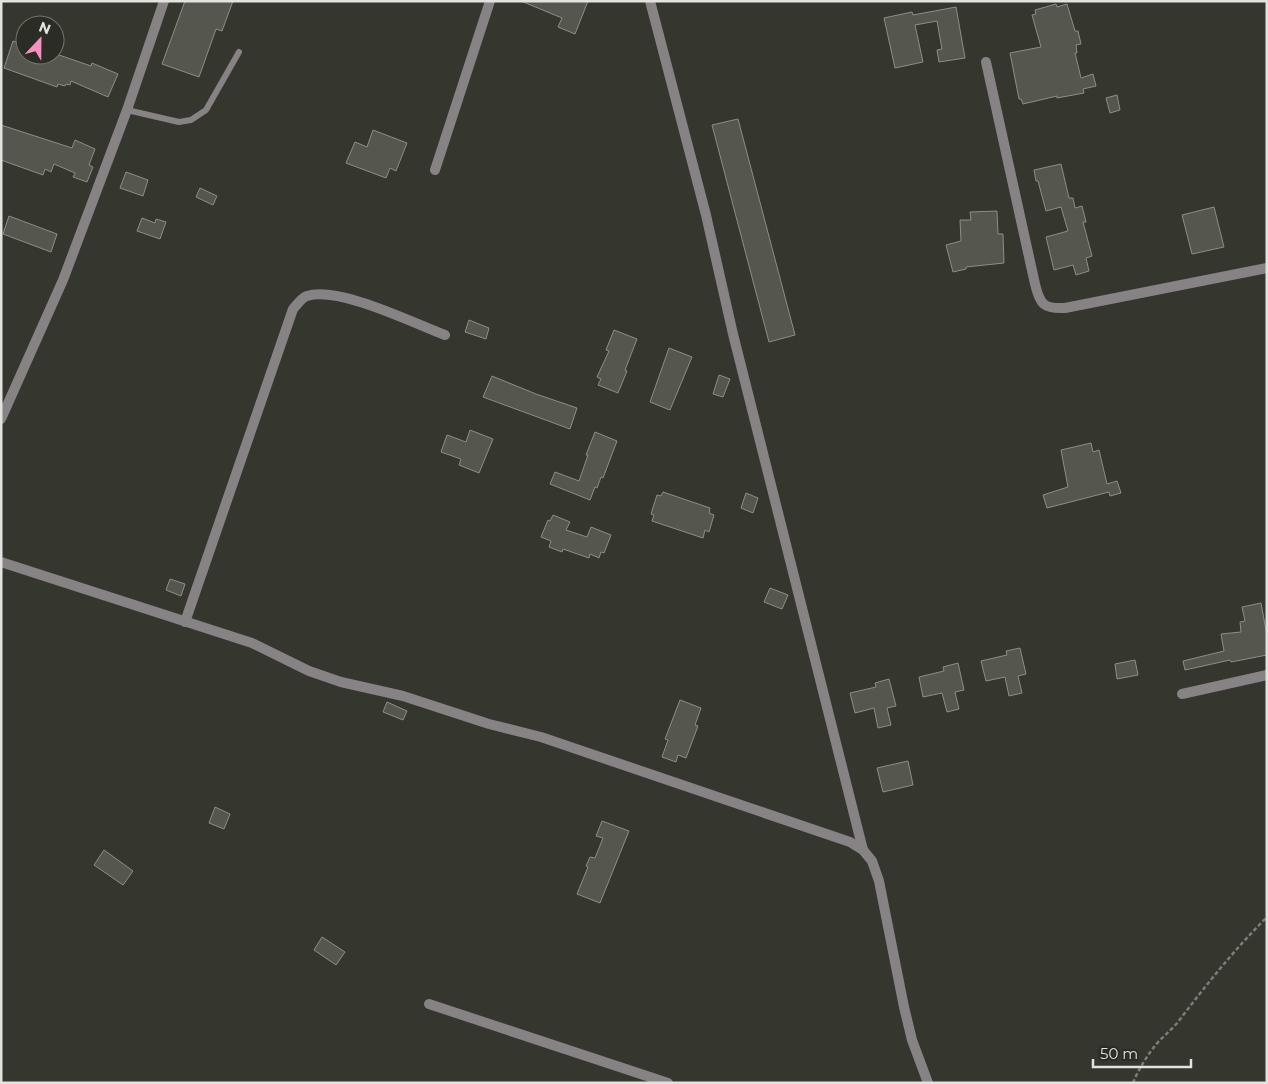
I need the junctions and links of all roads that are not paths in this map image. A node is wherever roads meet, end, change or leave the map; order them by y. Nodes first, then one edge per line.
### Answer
1 (164, 1) edge
2 (490, 1) edge
3 (650, 1) edge
4 (239, 52) dead end
5 (986, 62) dead end
6 (127, 110) junction
7 (435, 170) dead end
8 (1267, 268) edge
9 (445, 335) dead end
10 (1, 419) edge
11 (1, 562) edge
12 (185, 622) junction
13 (1267, 675) edge
14 (1182, 694) dead end
15 (863, 850) junction
16 (429, 1004) dead end
17 (668, 1083) edge
18 (928, 1083) edge

1 - 6 street
2 - 7 street
3 - 15 street
4 - 6 lane
5 - 8 street
6 - 10 street
9 - 12 street
11 - 12 street
12 - 15 street
13 - 14 street
15 - 18 street
16 - 17 street

